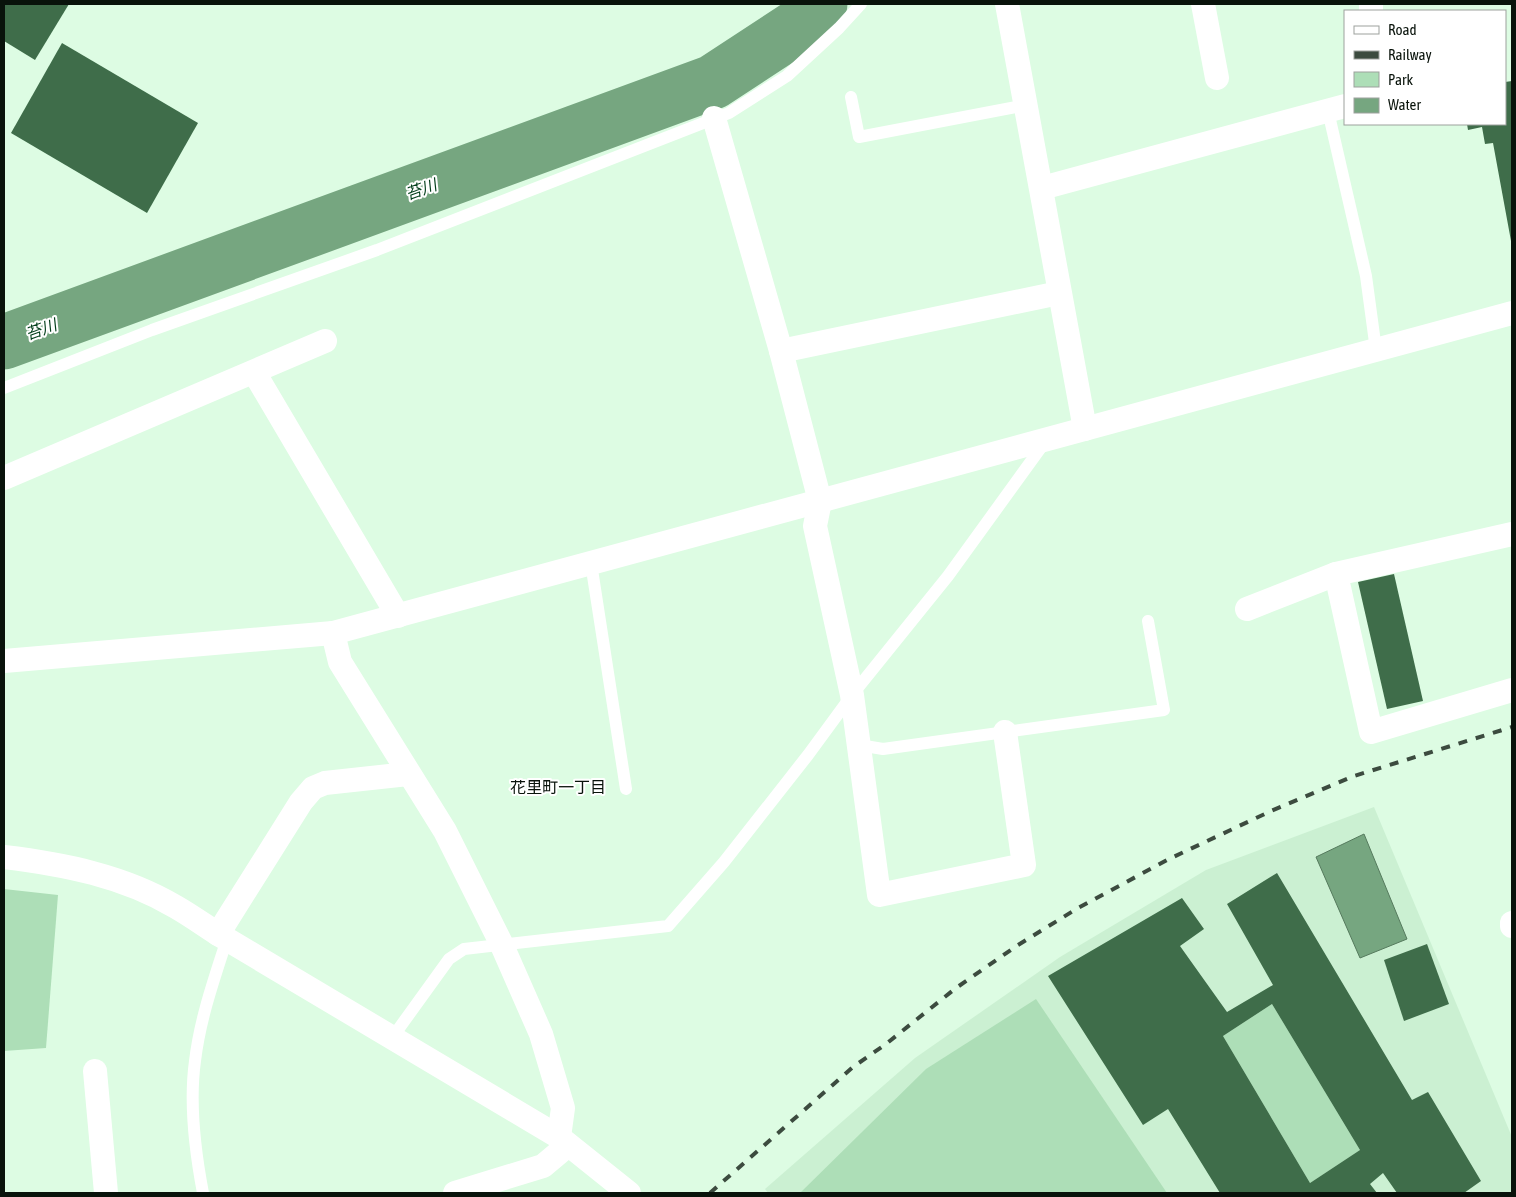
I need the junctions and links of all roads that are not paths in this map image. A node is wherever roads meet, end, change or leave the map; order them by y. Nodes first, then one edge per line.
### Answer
1 (861, 4) edge
2 (1007, 4) edge
3 (1203, 4) edge
4 (1217, 78) dead end
5 (851, 97) dead end
6 (1026, 105) junction
7 (1336, 109) edge
8 (714, 118) junction
9 (1042, 188) junction
10 (1059, 293) junction
11 (1512, 313) edge
12 (325, 341) dead end
13 (1376, 350) junction
14 (781, 351) junction
15 (254, 372) junction
16 (4, 388) edge
17 (1085, 430) junction
18 (1046, 440) junction
19 (4, 478) edge
20 (820, 501) junction
21 (1512, 534) edge
22 (591, 563) junction
23 (1336, 574) junction
24 (1247, 609) dead end
25 (398, 616) junction
26 (1148, 621) dead end
27 (333, 633) junction
28 (4, 661) edge
29 (1512, 690) edge
30 (852, 695) junction
31 (1005, 732) junction
32 (859, 745) junction
33 (408, 774) junction
34 (626, 789) dead end
35 (4, 857) edge
36 (222, 937) junction
37 (501, 944) junction
38 (392, 1038) junction
39 (95, 1072) dead end
40 (564, 1141) junction
41 (106, 1193) edge
42 (203, 1193) edge
43 (455, 1193) edge
44 (629, 1193) edge

1 - 8 lane
2 - 6 street
3 - 4 street
5 - 6 lane
6 - 9 street
7 - 9 street
7 - 13 lane
8 - 14 street
8 - 16 lane
9 - 10 street
10 - 14 street
10 - 17 street
11 - 13 street
12 - 15 street
13 - 17 street
14 - 20 street
15 - 19 street
15 - 25 street
17 - 18 street
18 - 20 street
18 - 30 lane
20 - 22 street
20 - 30 street
21 - 23 street
22 - 25 street
22 - 34 lane
23 - 24 street
23 - 29 street
25 - 27 street
26 - 31 lane
27 - 28 street
27 - 33 street
30 - 32 street
30 - 37 lane
31 - 32 lane
31 - 32 street
33 - 36 street
33 - 37 street
35 - 36 street
36 - 38 street
36 - 42 lane
37 - 38 lane
37 - 40 street
38 - 40 street
39 - 41 street
40 - 43 street
40 - 44 street

